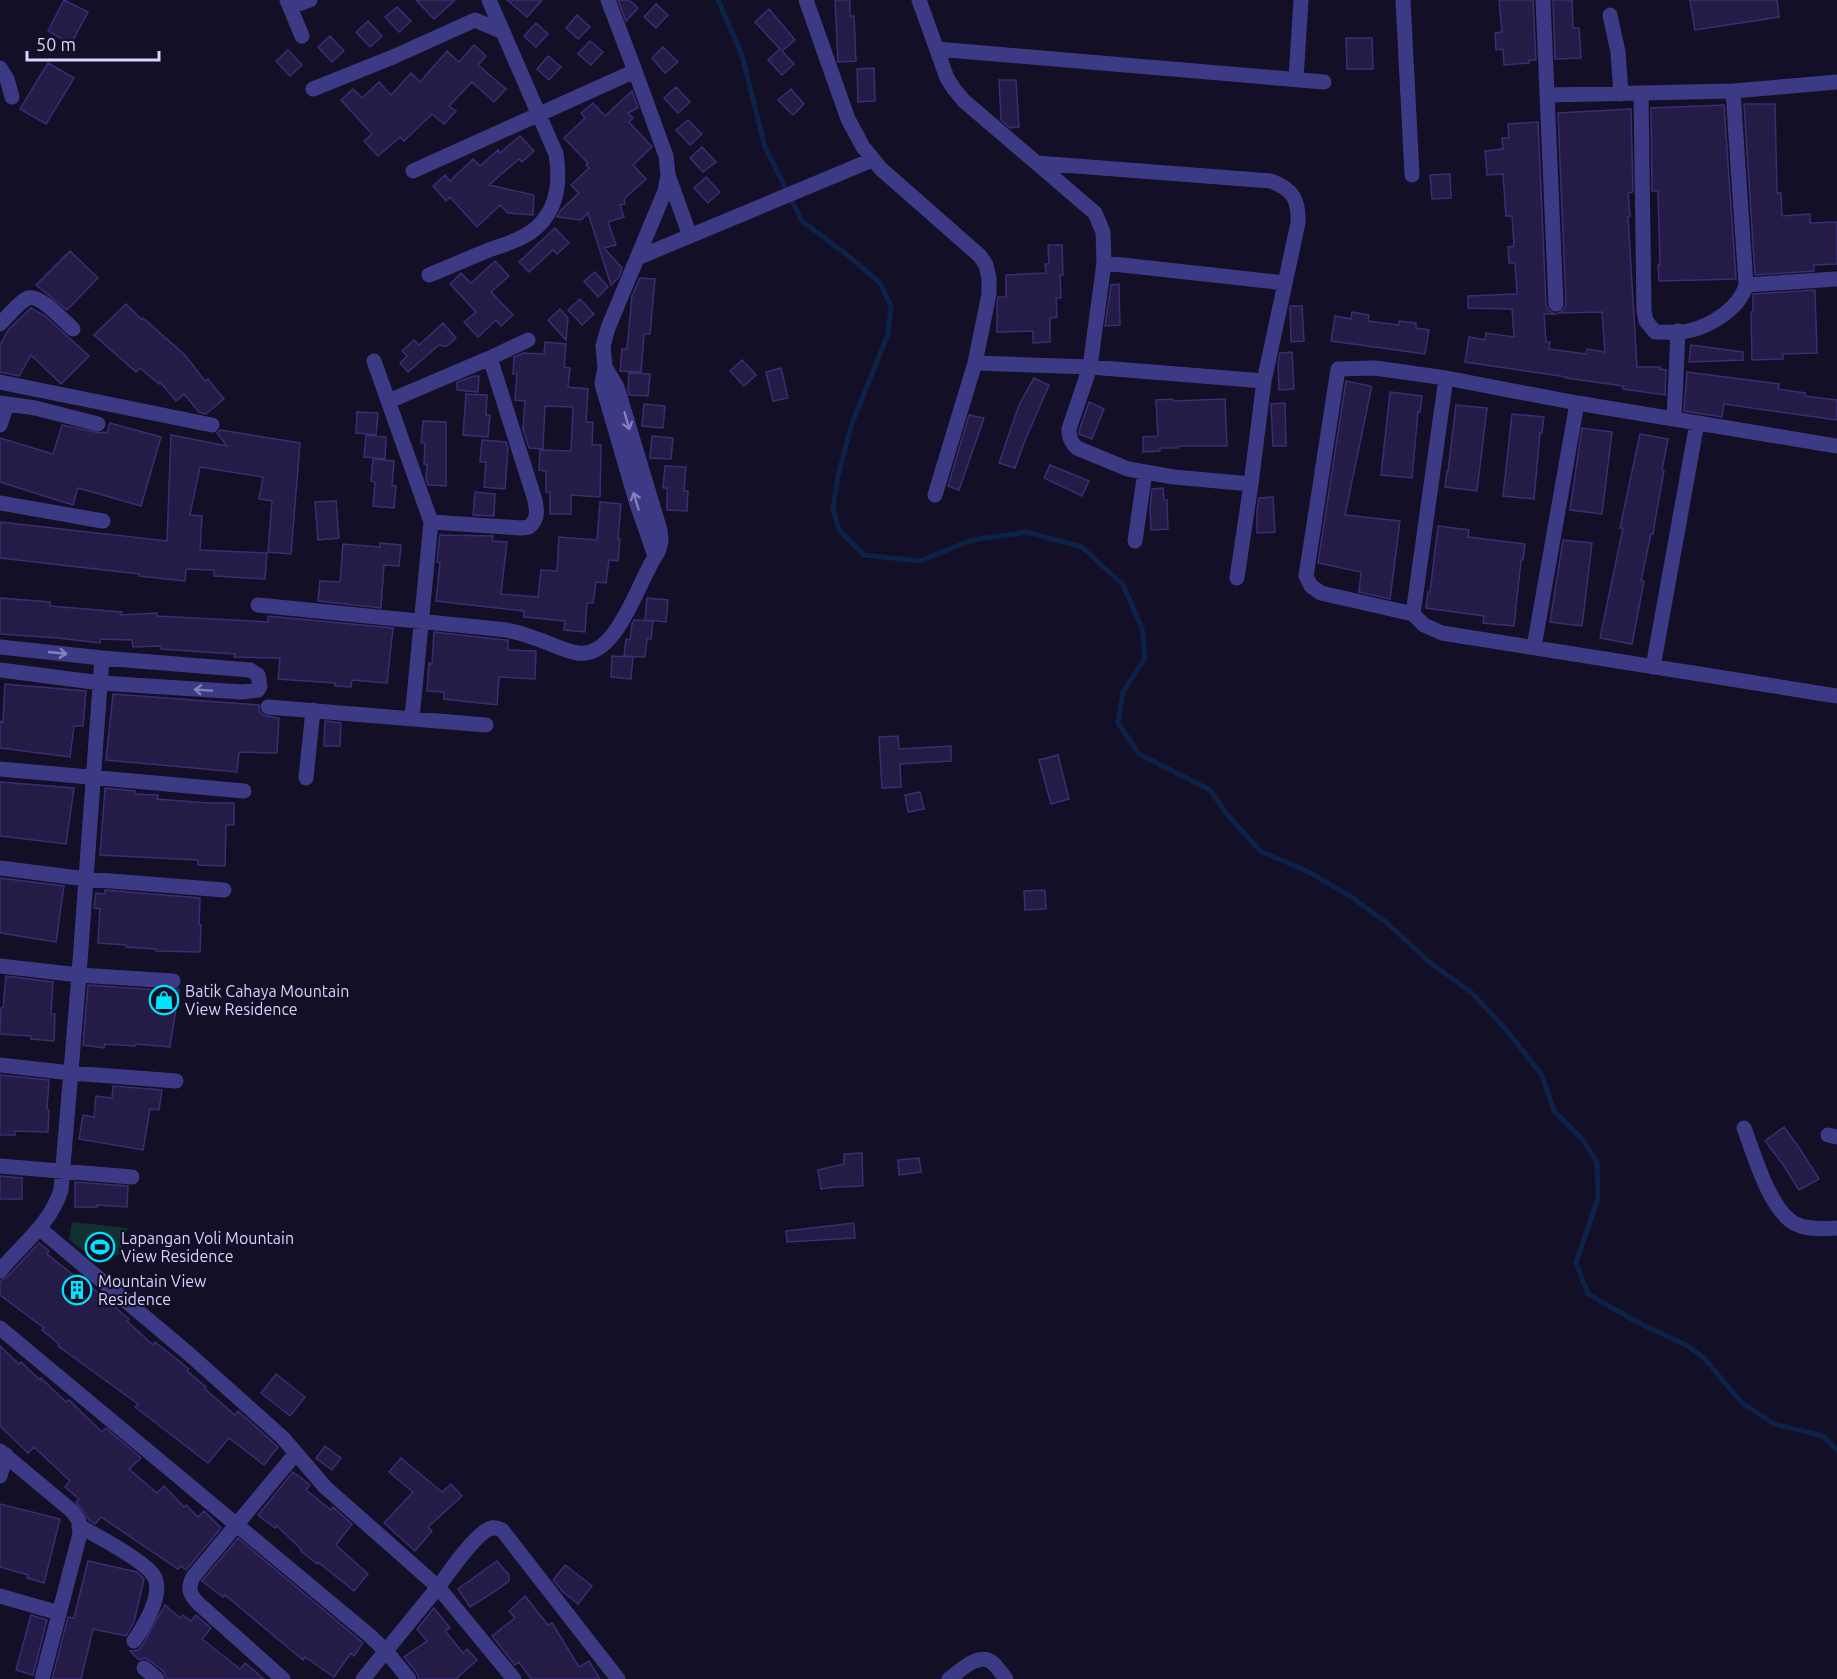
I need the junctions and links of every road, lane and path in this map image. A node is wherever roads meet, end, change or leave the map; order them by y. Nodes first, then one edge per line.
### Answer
1 (310, 0) edge
2 (489, 0) edge
3 (608, 0) edge
4 (806, 0) edge
5 (919, 0) edge
6 (1302, 0) edge
7 (1403, 0) edge
8 (1543, 0) edge
9 (289, 4) edge
10 (1610, 15) dead end
11 (501, 31) junction
12 (302, 36) dead end
13 (937, 49) junction
14 (0, 68) edge
15 (635, 71) junction
16 (1296, 79) junction
17 (1324, 82) dead end
18 (1837, 82) edge
19 (313, 89) dead end
20 (1733, 91) junction
21 (1641, 93) junction
22 (1621, 94) junction
23 (1548, 95) junction
24 (12, 97) dead end
25 (540, 115) junction
26 (872, 159) junction
27 (1037, 164) junction
28 (413, 171) dead end
29 (668, 175) junction
30 (1412, 175) dead end
31 (690, 236) junction
32 (637, 258) junction
33 (1104, 263) junction
34 (429, 275) dead end
35 (1837, 279) edge
36 (1285, 283) junction
37 (1746, 285) junction
38 (1556, 304) dead end
39 (0, 324) edge
40 (73, 329) dead end
41 (1678, 331) junction
42 (528, 340) dead end
43 (490, 358) junction
44 (374, 362) dead end
45 (975, 363) junction
46 (1090, 367) junction
47 (1446, 378) junction
48 (1264, 381) junction
49 (0, 382) edge
50 (389, 401) junction
51 (4, 403) edge
52 (1577, 403) junction
53 (1674, 419) junction
54 (1697, 423) junction
55 (98, 424) dead end
56 (0, 425) edge
57 (212, 425) dead end
58 (1837, 446) edge
59 (1145, 472) junction
60 (1251, 484) junction
61 (935, 495) dead end
62 (0, 503) edge
63 (103, 521) dead end
64 (431, 522) junction
65 (1135, 541) dead end
66 (1237, 578) dead end
67 (258, 605) dead end
68 (1413, 614) junction
69 (422, 623) junction
70 (0, 647) edge
71 (1534, 647) junction
72 (102, 658) junction
73 (1653, 667) junction
74 (0, 670) edge
75 (101, 683) junction
76 (1837, 696) edge
77 (268, 706) dead end
78 (313, 710) junction
79 (412, 718) junction
80 (486, 725) dead end
81 (0, 769) edge
82 (94, 778) junction
83 (306, 778) dead end
84 (244, 791) dead end
85 (0, 868) edge
86 (86, 879) junction
87 (224, 890) dead end
88 (0, 966) edge
89 (80, 975) junction
90 (173, 981) dead end
91 (0, 1065) edge
92 (71, 1073) junction
93 (176, 1081) dead end
94 (1744, 1128) dead end
95 (0, 1166) edge
96 (63, 1172) junction
97 (132, 1177) dead end
98 (39, 1228) junction
99 (1837, 1228) edge
100 (0, 1271) edge
101 (0, 1328) edge
102 (3, 1453) edge
103 (296, 1454) junction
104 (0, 1476) edge
105 (237, 1525) junction
106 (79, 1526) junction
107 (438, 1587) junction
108 (0, 1596) edge
109 (59, 1613) junction
110 (134, 1641) dead end
111 (386, 1651) junction
112 (144, 1668) dead end
113 (42, 1679) edge
114 (157, 1679) edge
115 (283, 1679) edge
116 (363, 1679) edge
117 (409, 1679) edge
118 (514, 1679) edge
119 (618, 1679) edge
120 (949, 1679) edge
121 (1006, 1679) edge

1 - 9 street
2 - 11 street
3 - 15 street
4 - 26 street
5 - 13 street
6 - 16 street
7 - 30 street
8 - 23 street
9 - 12 street
10 - 22 street
11 - 19 street
11 - 25 street
13 - 16 street
13 - 27 street
14 - 24 street
15 - 25 street
15 - 29 street
16 - 17 street
18 - 20 street
20 - 21 street
20 - 37 street
21 - 22 street
21 - 41 street
22 - 23 street
23 - 38 street
25 - 28 street
25 - 34 street
26 - 31 street
26 - 45 street
27 - 33 street
27 - 36 street
29 - 31 street
29 - 32 street
31 - 32 street
32 - 69 street
33 - 36 street
33 - 46 street
35 - 37 street
36 - 48 street
37 - 41 street
39 - 40 street
41 - 53 street
42 - 43 street
43 - 50 street
43 - 64 street
44 - 50 street
45 - 46 street
45 - 61 street
46 - 48 street
46 - 59 street
47 - 52 street
47 - 68 street
47 - 68 street
48 - 60 street
49 - 57 street
50 - 64 street
51 - 55 street
51 - 56 street
52 - 53 street
52 - 71 street
53 - 54 street
54 - 58 street
54 - 73 street
59 - 60 street
59 - 65 street
60 - 66 street
62 - 63 street
64 - 69 street
67 - 69 street
68 - 71 street
69 - 79 street
70 -> 72 street
71 - 73 street
72 - 75 street
72 -> 75 street
73 - 76 street
74 - 75 street
75 - 82 street
77 - 78 street
78 - 79 street
78 - 83 street
79 - 80 street
81 - 82 street
82 - 84 street
82 - 86 street
85 - 86 street
86 - 87 street
86 - 89 street
88 - 89 street
89 - 90 street
89 - 92 street
91 - 92 street
92 - 93 street
92 - 96 street
94 - 99 street
95 - 96 street
96 - 97 street
96 - 98 street
98 - 100 street
98 - 103 street
101 - 105 street
102 - 104 street
102 - 106 street
103 - 105 street
103 - 107 street
105 - 111 street
105 - 115 street
106 - 109 street
106 - 110 street
107 - 111 street
107 - 118 street
107 - 119 street
108 - 109 street
109 - 113 street
111 - 116 street
111 - 117 street
112 - 114 street
120 - 121 street

